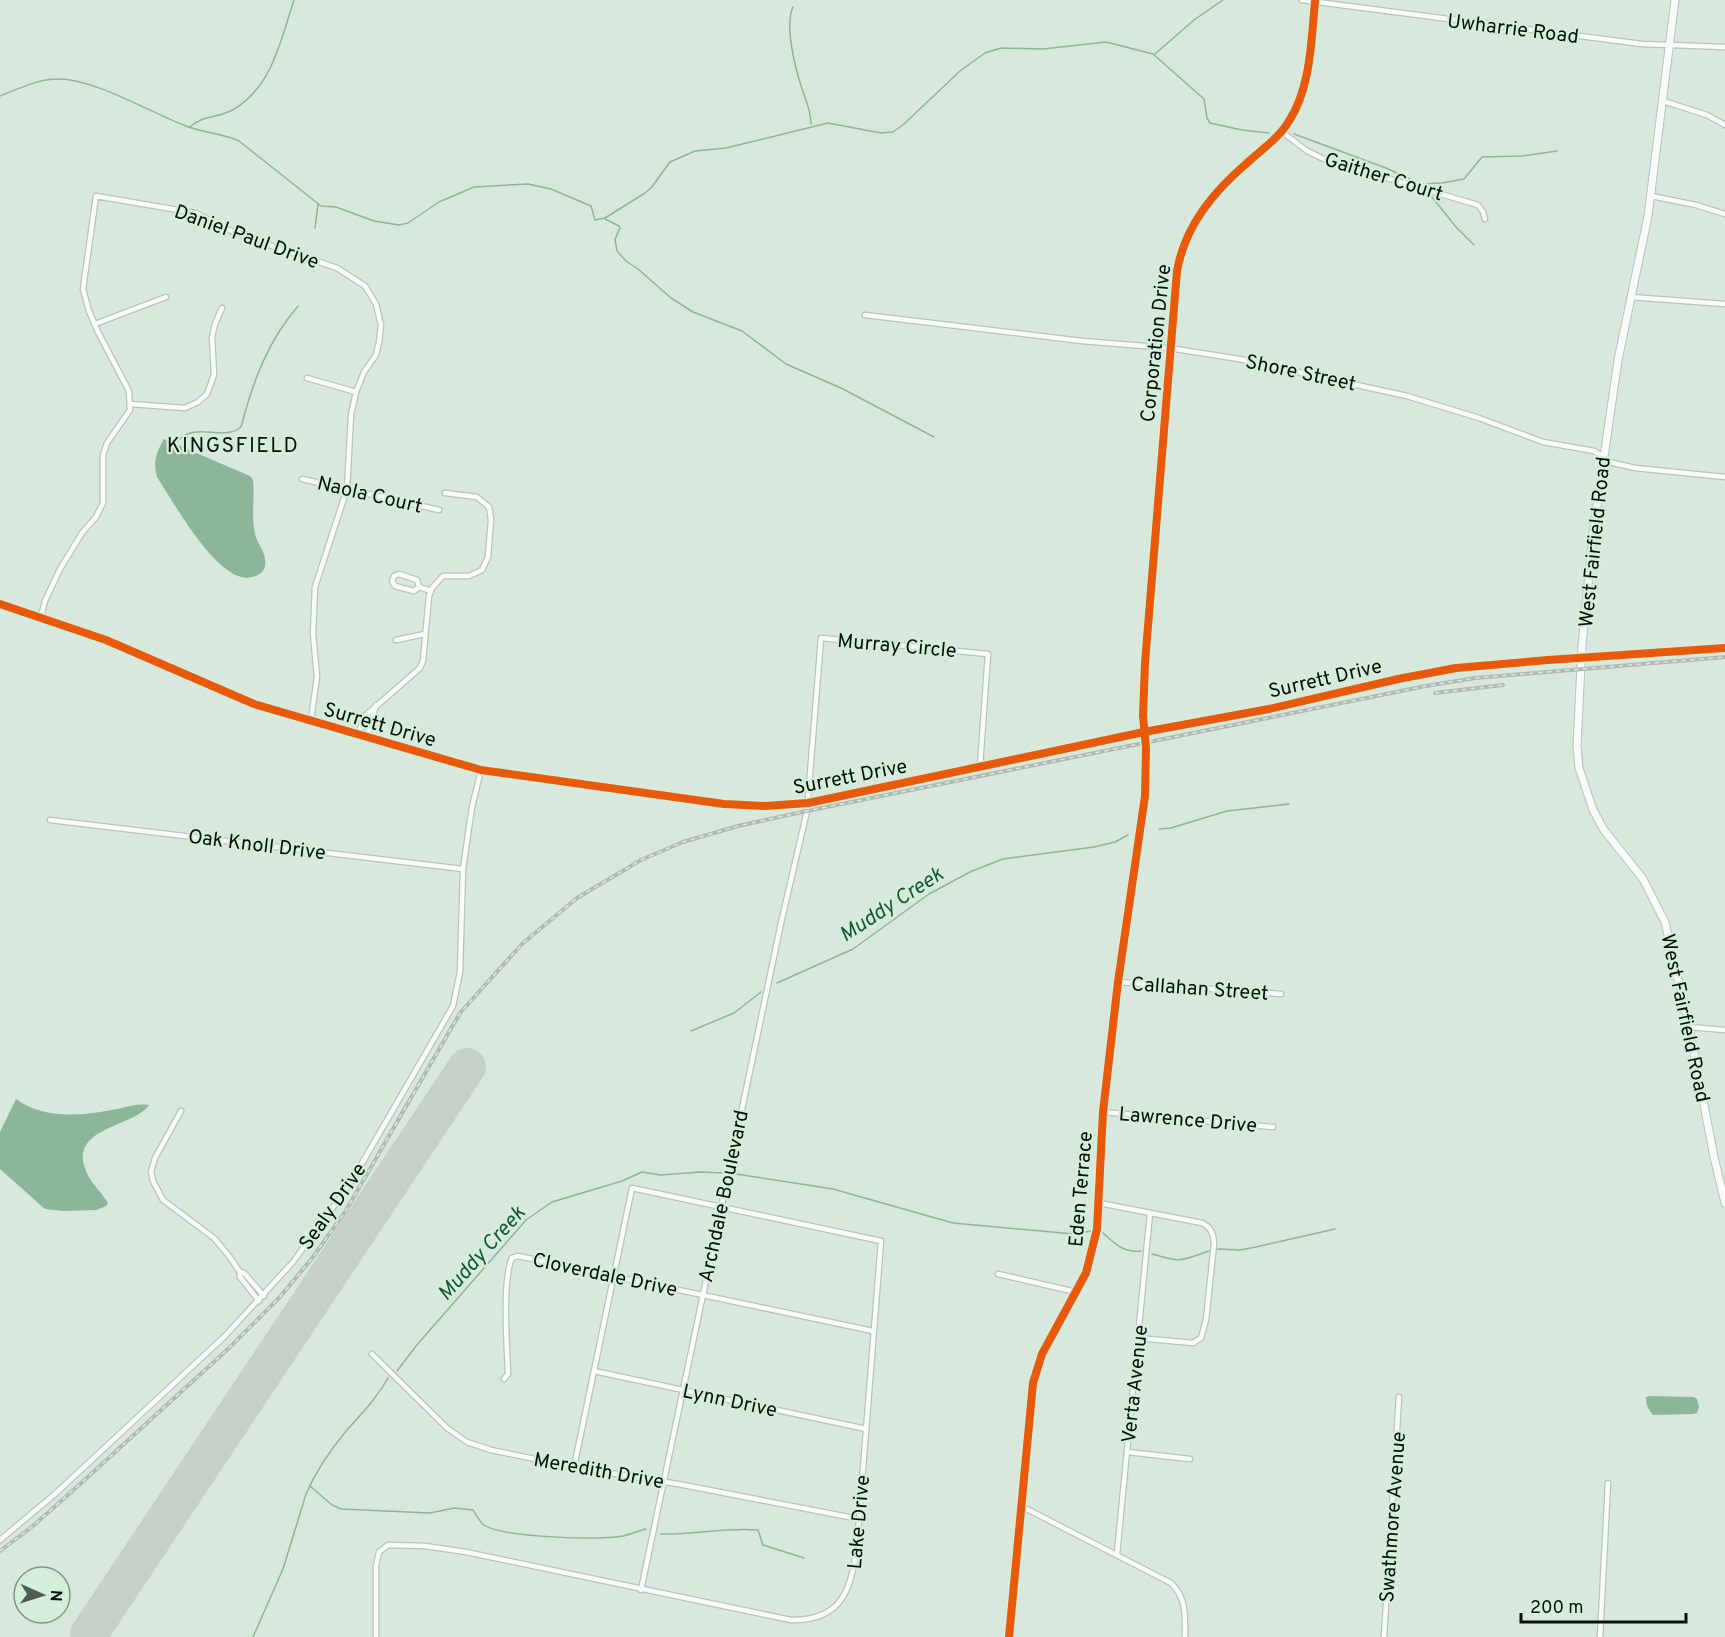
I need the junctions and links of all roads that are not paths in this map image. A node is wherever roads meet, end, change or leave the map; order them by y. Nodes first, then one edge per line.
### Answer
1 (1302, 0) edge
2 (1675, 0) edge
3 (1315, 2) junction
4 (1669, 46) junction
5 (1725, 47) edge
6 (1663, 101) junction
7 (1725, 125) edge
8 (1281, 131) junction
9 (1651, 196) junction
10 (1725, 214) edge
11 (1485, 219) dead end
12 (166, 297) dead end
13 (1630, 297) junction
14 (1725, 304) edge
15 (222, 308) dead end
16 (865, 315) dead end
17 (95, 324) junction
18 (1169, 348) junction
19 (307, 378) dead end
20 (356, 392) junction
21 (130, 404) junction
22 (1603, 456) junction
23 (1725, 477) edge
24 (302, 479) dead end
25 (347, 489) junction
26 (445, 493) dead end
27 (439, 510) dead end
28 (419, 587) junction
29 (430, 591) junction
30 (0, 604) edge
31 (41, 617) junction
32 (425, 634) junction
33 (396, 640) dead end
34 (1725, 648) edge
35 (1582, 657) junction
36 (376, 705) junction
37 (311, 720) junction
38 (1144, 732) junction
39 (358, 734) junction
40 (368, 737) junction
41 (980, 766) junction
42 (481, 770) junction
43 (808, 802) junction
44 (50, 820) dead end
45 (463, 869) junction
46 (1118, 982) junction
47 (1281, 993) dead end
48 (1689, 1027) junction
49 (1725, 1030) edge
50 (181, 1111) dead end
51 (1103, 1112) junction
52 (1274, 1126) dead end
53 (1100, 1203) junction
54 (1725, 1203) edge
55 (721, 1207) junction
56 (1150, 1213) junction
57 (240, 1272) junction
58 (998, 1274) dead end
59 (614, 1277) junction
60 (1076, 1292) junction
61 (702, 1295) junction
62 (264, 1296) junction
63 (259, 1301) junction
64 (873, 1331) junction
65 (1138, 1338) junction
66 (372, 1354) dead end
67 (594, 1371) junction
68 (504, 1379) dead end
69 (682, 1390) junction
70 (1399, 1397) dead end
71 (866, 1429) junction
72 (1127, 1452) junction
73 (1190, 1459) dead end
74 (574, 1467) junction
75 (664, 1482) junction
76 (1608, 1483) dead end
77 (1021, 1506) junction
78 (859, 1519) junction
79 (0, 1540) edge
80 (1117, 1554) junction
81 (640, 1590) junction
82 (376, 1637) edge
83 (1009, 1637) edge
84 (1185, 1637) edge
85 (1384, 1637) edge
86 (1600, 1637) edge

1 - 3 street, Uwharrie Road
2 - 4 street, West Fairfield Road
3 - 4 street, Uwharrie Road
3 - 8 street, Corporation Drive
4 - 5 street, Uwharrie Road
4 - 6 street, West Fairfield Road
6 - 7 street
6 - 9 street, West Fairfield Road
8 - 11 street, Gaither Court
8 - 18 street, Corporation Drive
9 - 10 street
9 - 13 street, West Fairfield Road
12 - 17 street
13 - 14 street
13 - 22 street, West Fairfield Road
15 - 21 street
16 - 18 street, Shore Street
17 - 20 street, Daniel Paul Drive
17 - 21 street, Daniel Paul Drive
18 - 22 street, Shore Street
18 - 38 street, Corporation Drive
19 - 20 street
20 - 25 street, Daniel Paul Drive
21 - 31 street
22 - 23 street, Shore Street
22 - 35 street, West Fairfield Road
24 - 25 street, Naola Court
25 - 27 street, Naola Court
25 - 37 street, Daniel Paul Drive
26 - 29 street
28 - 28 street
28 - 29 street
29 - 32 street
30 - 31 street, Surrett Drive
31 - 37 street, Surrett Drive
32 - 33 street
32 - 36 street
34 - 35 street, Surrett Drive
35 - 38 street, Surrett Drive
35 - 48 street, West Fairfield Road
36 - 39 street
36 - 40 street
37 - 39 street, Surrett Drive
38 - 41 street, Surrett Drive
38 - 46 street, Eden Terrace
39 - 40 street, Surrett Drive
40 - 42 street, Surrett Drive
41 - 43 street, Surrett Drive
41 - 43 street, Murray Circle
42 - 43 street, Surrett Drive
42 - 45 street, Sealy Drive
43 - 55 street, Archdale Boulevard
44 - 45 street, Oak Knoll Drive
45 - 62 street, Sealy Drive
46 - 47 street, Callahan Street
46 - 51 street, Eden Terrace
48 - 49 street
48 - 54 street, West Fairfield Road
50 - 57 street
51 - 52 street, Lawrence Drive
51 - 53 street, Eden Terrace
53 - 56 street
53 - 60 street, Eden Terrace
55 - 59 street, Lake Drive
55 - 61 street, Archdale Boulevard
55 - 64 street, Lake Drive
56 - 65 street, Verta Avenue
56 - 65 street
57 - 62 street
57 - 63 street
58 - 60 street
59 - 61 street, Cloverdale Drive
59 - 67 street
59 - 68 street, Cloverdale Drive
60 - 77 street, Eden Terrace
61 - 64 street, Cloverdale Drive
61 - 69 street, Archdale Boulevard
62 - 63 street, Sealy Drive
63 - 79 street, Sealy Drive
64 - 71 street, Lake Drive
65 - 72 street, Verta Avenue
66 - 74 street, Meredith Drive
67 - 69 street, Lynn Drive
67 - 74 street
69 - 71 street, Lynn Drive
69 - 75 street, Archdale Boulevard
70 - 85 street, Swathmore Avenue
71 - 78 street, Lake Drive
72 - 73 street
72 - 80 street, Verta Avenue
74 - 75 street, Meredith Drive
75 - 78 street, Meredith Drive
75 - 81 street, Archdale Boulevard
76 - 86 street
77 - 80 street
77 - 83 street, Eden Terrace
78 - 81 street, Lake Drive
80 - 84 street
81 - 82 street, Lake Drive

